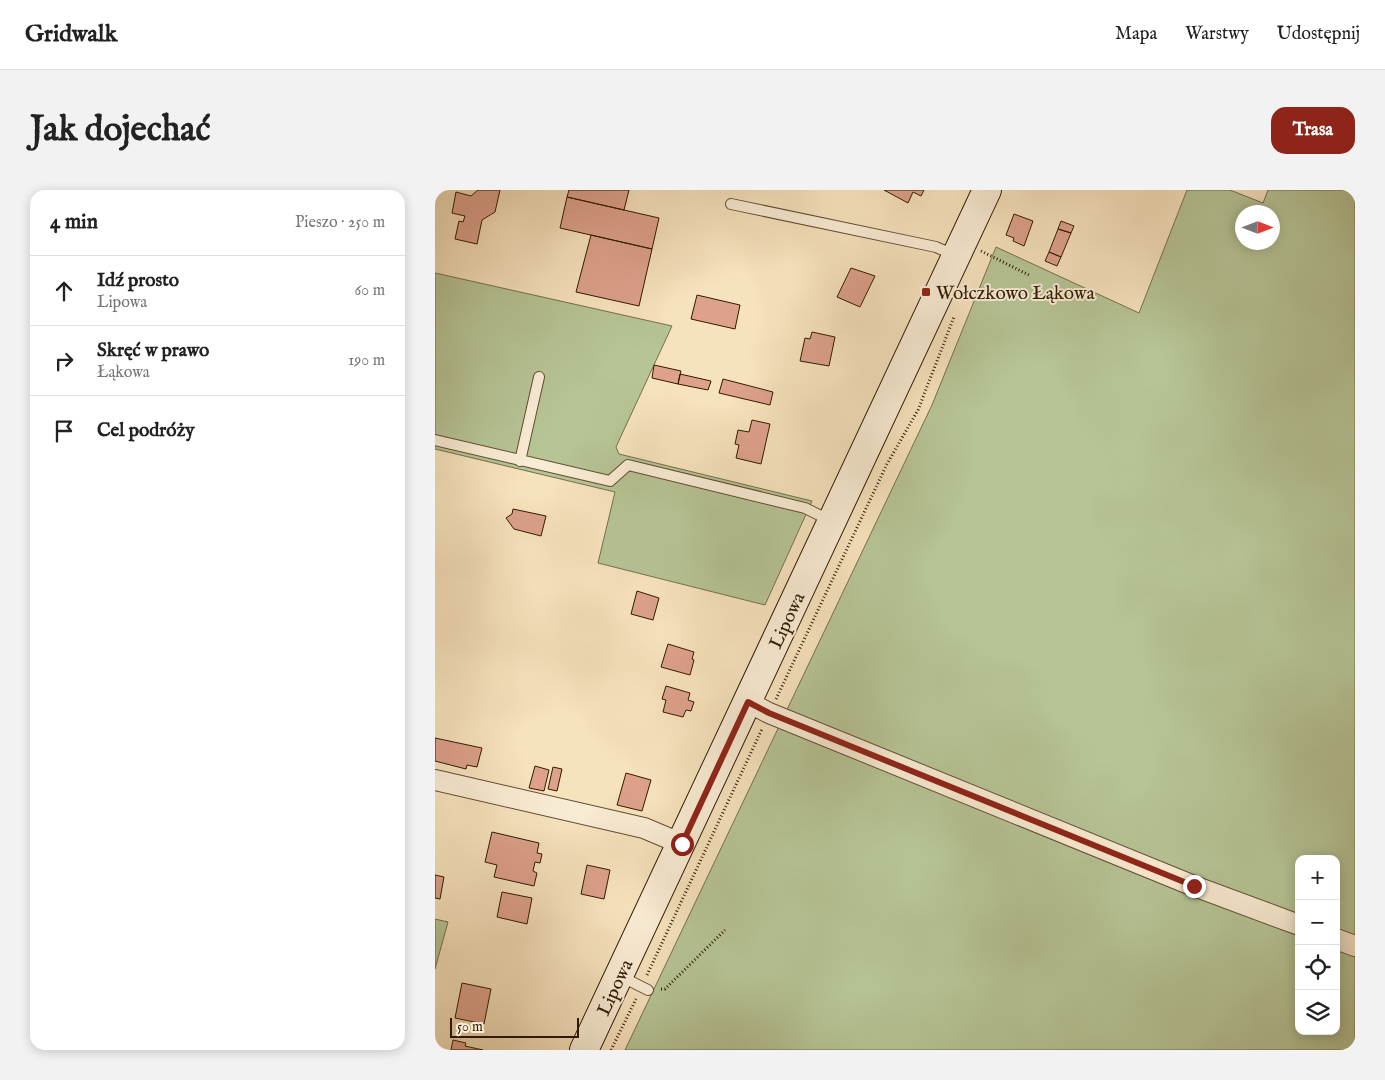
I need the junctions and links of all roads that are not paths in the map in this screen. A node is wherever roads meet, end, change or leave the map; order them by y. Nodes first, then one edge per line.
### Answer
1 (987, 190) edge
2 (731, 204) dead end
3 (970, 254) junction
4 (539, 377) dead end
5 (435, 440) edge
6 (520, 460) junction
7 (832, 522) junction
8 (758, 708) junction
9 (435, 780) edge
10 (682, 844) junction
11 (1295, 924) edge
12 (1340, 940) edge
13 (1355, 946) edge
14 (584, 1050) edge

1 - 3 street, Lipowa
2 - 3 lane
3 - 7 street, Lipowa
4 - 6 lane
5 - 6 lane
6 - 7 lane
7 - 8 street, Lipowa
8 - 10 street, Lipowa
8 - 11 street
9 - 10 street
10 - 14 street, Lipowa
12 - 13 street

